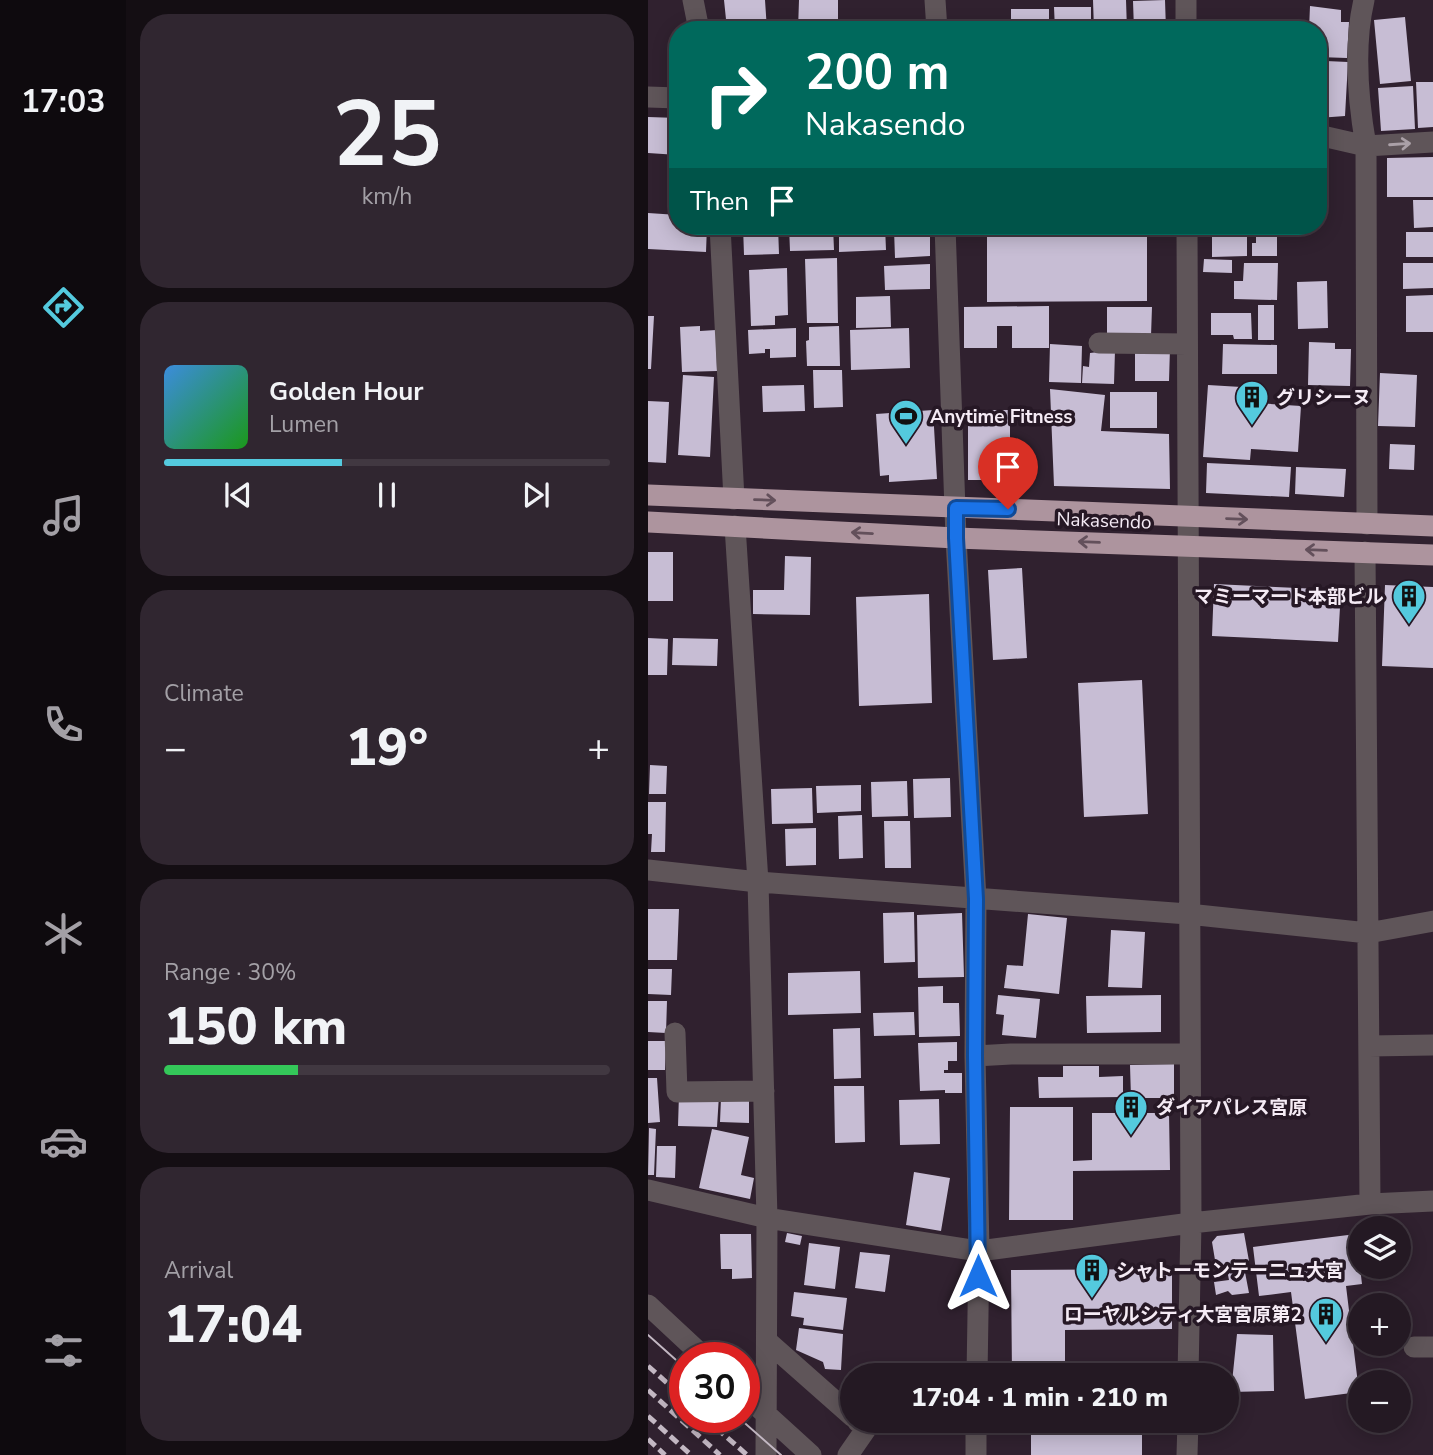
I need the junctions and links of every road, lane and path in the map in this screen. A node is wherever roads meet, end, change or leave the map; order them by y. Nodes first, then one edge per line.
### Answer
1 (693, 0) edge
2 (935, 0) edge
3 (1186, 0) edge
4 (1364, 0) edge
5 (697, 21) edge
6 (936, 21) edge
7 (1186, 21) edge
8 (648, 97) edge
9 (669, 98) edge
10 (1327, 137) edge
11 (1434, 142) edge
12 (1366, 146) junction
13 (720, 235) edge
14 (945, 235) edge
15 (1187, 235) edge
16 (1099, 342) dead end
17 (1187, 344) junction
18 (648, 495) edge
19 (734, 499) junction
20 (956, 508) junction
21 (1188, 517) junction
22 (648, 522) edge
23 (1367, 524) junction
24 (736, 526) junction
25 (1434, 526) edge
26 (956, 538) junction
27 (1188, 545) junction
28 (1365, 552) junction
29 (1434, 555) edge
30 (648, 870) edge
31 (758, 882) junction
32 (976, 899) junction
33 (1189, 914) junction
34 (1434, 921) edge
35 (1368, 933) junction
36 (675, 1033) dead end
37 (1434, 1045) edge
38 (1369, 1046) junction
39 (1190, 1054) junction
40 (975, 1056) junction
41 (764, 1091) junction
42 (648, 1190) edge
43 (1434, 1201) edge
44 (1370, 1204) junction
45 (767, 1218) junction
46 (1190, 1223) junction
47 (979, 1251) junction
48 (648, 1305) edge
49 (767, 1341) junction
50 (688, 1342) edge
51 (977, 1363) edge
52 (1188, 1363) edge
53 (840, 1406) edge
54 (760, 1409) edge
55 (766, 1414) junction
56 (863, 1433) edge
57 (976, 1433) edge
58 (1188, 1433) edge
59 (766, 1455) edge
60 (811, 1455) edge
61 (848, 1455) edge
62 (976, 1455) edge
63 (1187, 1455) edge

1 - 5 street
2 - 6 street
3 - 7 street
4 - 12 street
8 - 9 street
10 - 12 street
12 -> 11 street
12 - 23 street
13 - 19 street
14 - 20 street
15 - 17 street
16 - 17 street
17 - 21 street
18 - 19 highway, Nakasendo
19 -> 20 highway, Nakasendo
20 - 21 highway, Nakasendo
20 - 26 street
21 -> 23 highway, Nakasendo
21 - 27 street
22 - 24 highway, Nakasendo
23 - 25 highway, Nakasendo
26 -> 24 highway, Nakasendo
24 - 31 street
27 -> 26 highway, Nakasendo
26 - 32 street
28 -> 27 highway, Nakasendo
27 - 33 street
28 - 29 highway, Nakasendo
28 - 35 street
30 - 31 street
31 - 32 street
31 - 41 street
32 - 33 street
32 - 40 street
33 - 35 street
33 - 39 street
34 - 35 street
35 - 38 street
36 - 41 street
37 - 38 street
38 - 44 street
39 - 40 street
39 - 46 street
40 - 47 street
41 - 45 street
42 - 45 street
43 - 44 street
44 - 46 street
45 - 47 street
45 - 49 street
46 - 47 street
46 - 52 street
47 - 51 street
48 - 50 street
49 - 53 street
49 - 55 street
54 - 55 street
55 - 59 street
55 - 60 street
56 - 61 street
57 - 62 street
58 - 63 street

